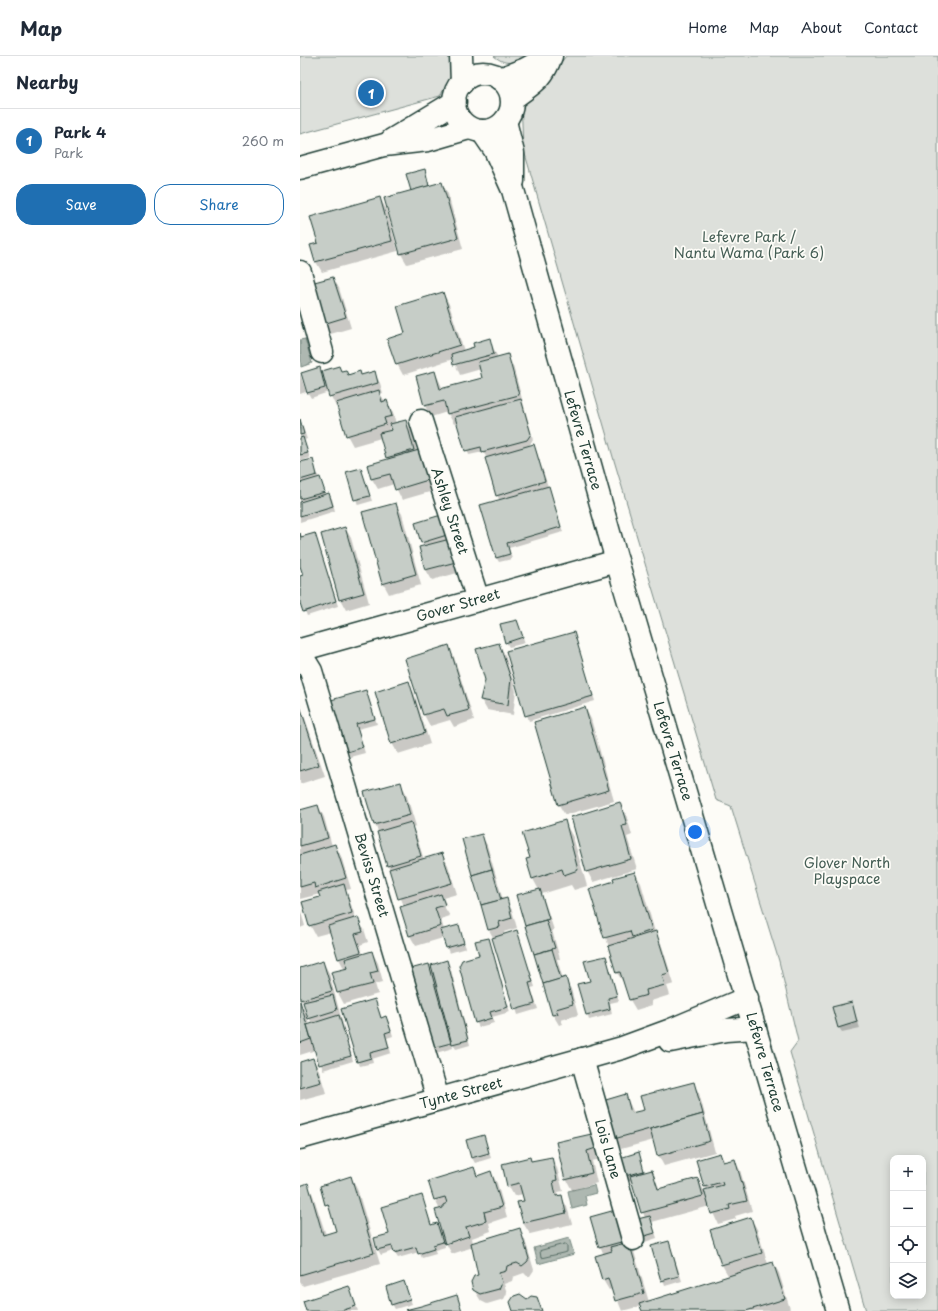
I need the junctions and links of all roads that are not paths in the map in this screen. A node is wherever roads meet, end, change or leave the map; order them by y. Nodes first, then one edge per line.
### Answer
1 (461, 56) edge
2 (551, 56) edge
3 (490, 70) edge
4 (458, 92) junction
5 (512, 99) junction
6 (505, 121) junction
7 (476, 129) junction
8 (384, 145) junction
9 (300, 168) edge
10 (513, 190) junction
11 (300, 272) edge
12 (322, 352) dead end
13 (421, 421) dead end
14 (617, 561) junction
15 (478, 600) junction
16 (300, 650) edge
17 (300, 653) edge
18 (747, 998) junction
19 (755, 1028) junction
20 (622, 1048) junction
21 (582, 1059) junction
22 (438, 1100) junction
23 (300, 1138) edge
24 (633, 1239) dead end
25 (838, 1311) edge

1 - 4 street
2 - 3 street
2 - 5 street
3 - 4 street
3 - 5 street
4 - 7 street
4 - 8 street
5 - 6 street
6 - 7 street
6 - 10 street, Lefevre Terrace
7 - 8 street
7 - 10 street, Lefevre Terrace
8 - 9 street
10 - 14 street, Lefevre Terrace
11 - 12 street
13 - 15 street, Ashley Street
14 - 15 street, Gover Street
14 - 18 street, Lefevre Terrace
15 - 16 street, Gover Street
17 - 22 street, Beviss Street
18 - 19 street, Lefevre Terrace
18 - 20 street, Tynte Street
19 - 20 street, Tynte Street
19 - 25 street, Lefevre Terrace
20 - 21 street, Tynte Street
21 - 22 street, Tynte Street
21 - 24 street, Lois Lane
22 - 23 street, Tynte Street

